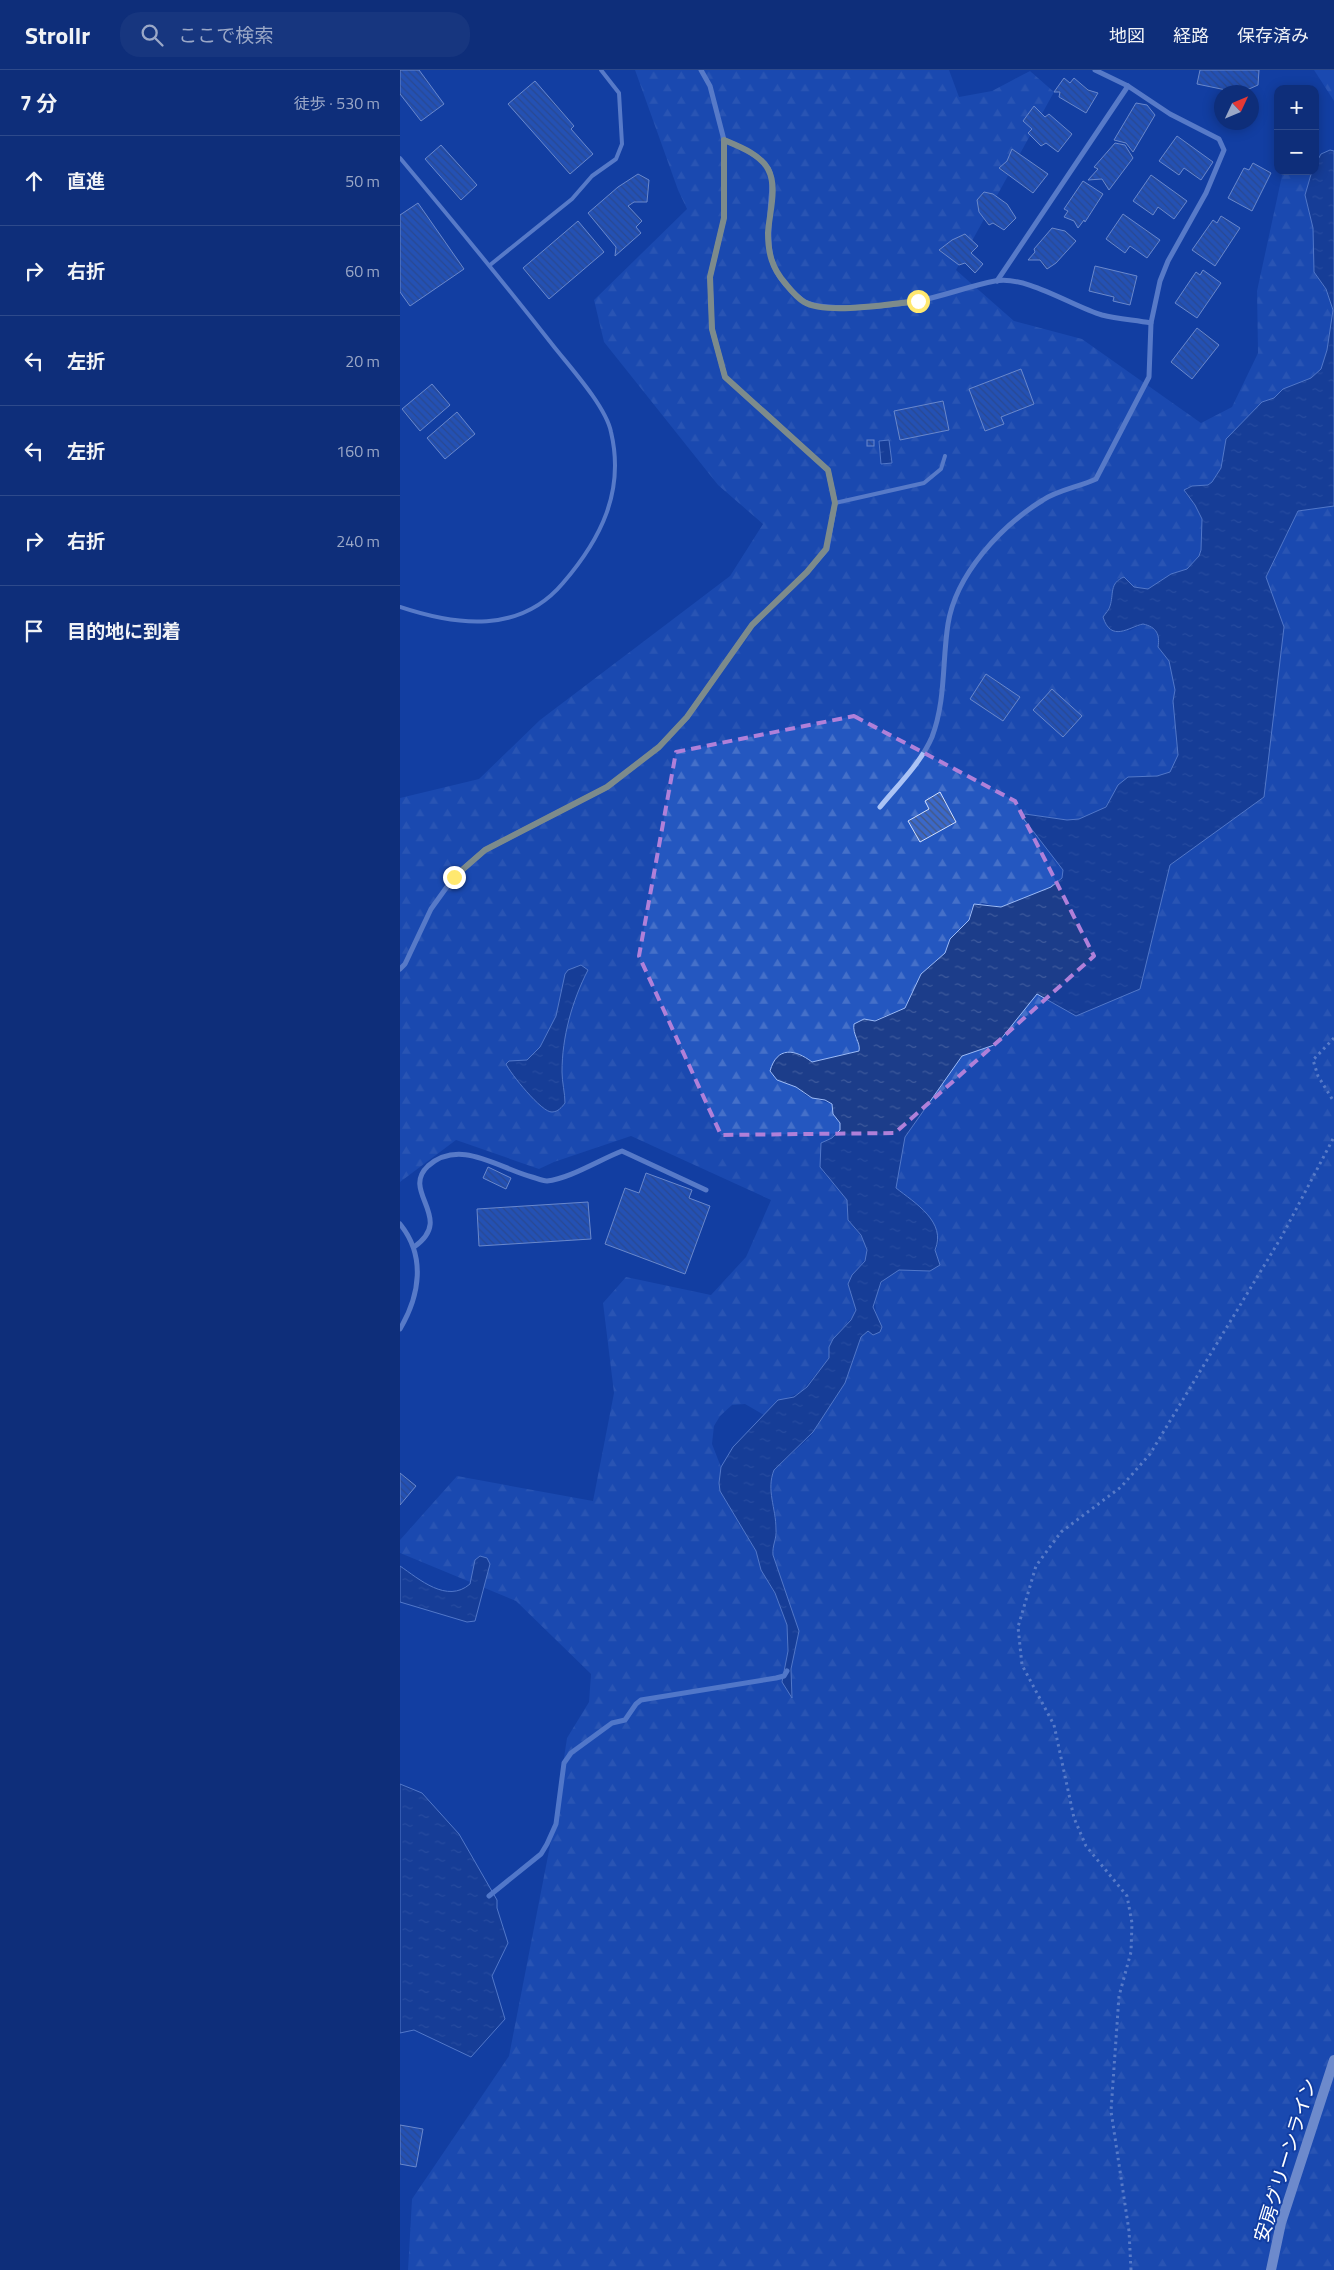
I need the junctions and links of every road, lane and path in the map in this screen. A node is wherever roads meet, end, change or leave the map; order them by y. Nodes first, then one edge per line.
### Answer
1 (601, 70) edge
2 (700, 70) edge
3 (1095, 70) edge
4 (1128, 86) junction
5 (724, 140) junction
6 (400, 158) edge
7 (490, 265) junction
8 (997, 281) junction
9 (1151, 323) junction
10 (945, 456) dead end
11 (835, 503) junction
12 (400, 607) edge
13 (880, 807) dead end
14 (400, 969) edge
15 (1334, 1038) edge
16 (1334, 1102) edge
17 (1334, 1137) edge
18 (706, 1190) dead end
19 (400, 1224) edge
20 (414, 1247) junction
21 (400, 1329) edge
22 (1334, 2060) edge
23 (1131, 2270) edge
24 (1271, 2270) edge

1 - 7 lane
2 - 5 street
3 - 4 street
4 - 8 street
4 - 9 street
5 - 8 street
5 - 11 street
6 - 7 lane
7 - 12 lane
8 - 9 street
9 - 13 street
10 - 11 lane
11 - 14 street
15 - 16 path
17 - 23 path
18 - 20 street
19 - 20 street
20 - 21 street
22 - 24 street, 安房グリーンライン

